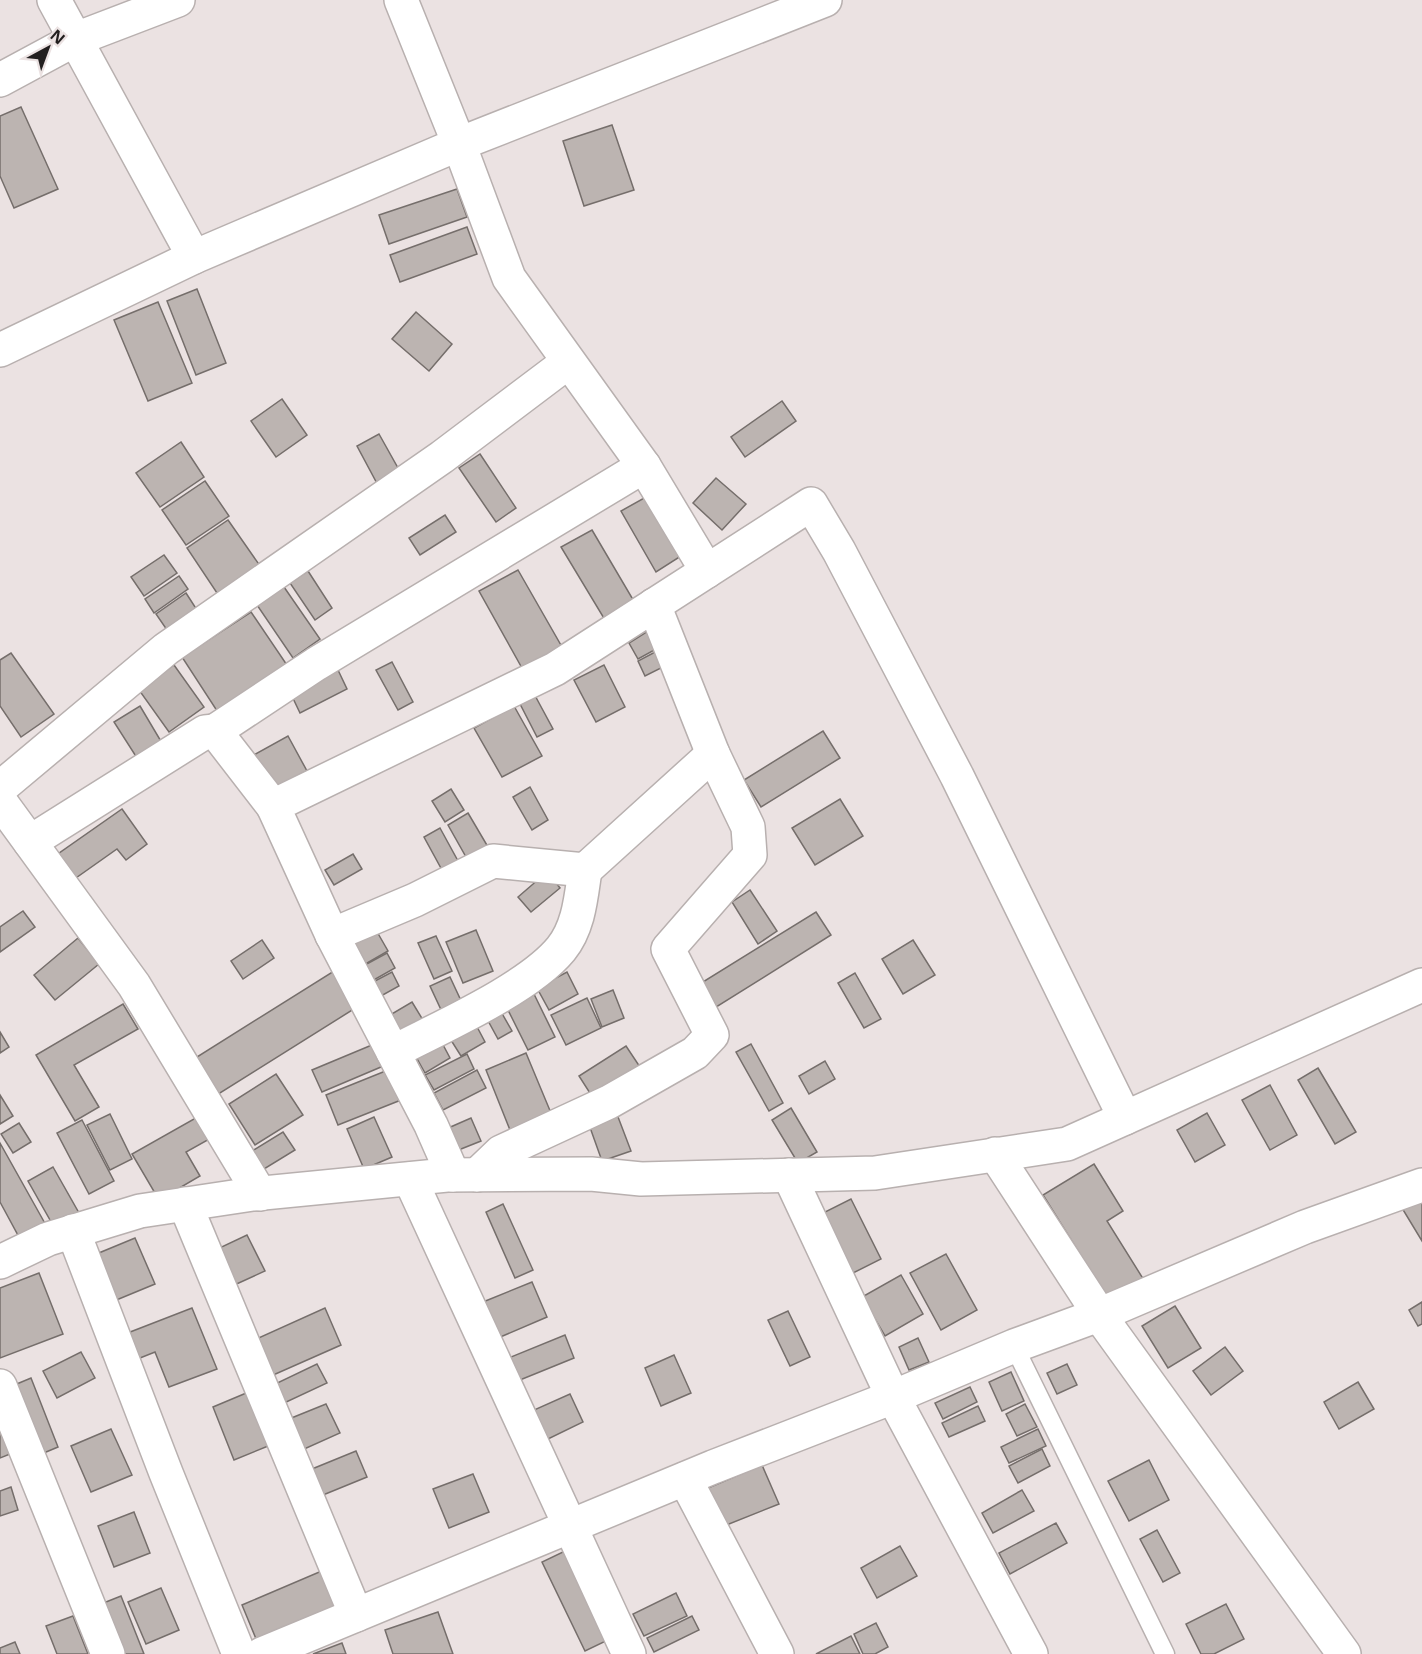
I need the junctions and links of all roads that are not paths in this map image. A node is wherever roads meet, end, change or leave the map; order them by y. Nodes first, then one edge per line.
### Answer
1 (54, 0) edge
2 (178, 0) edge
3 (401, 0) edge
4 (825, 0) edge
5 (76, 39) junction
6 (0, 80) edge
7 (459, 144) junction
8 (194, 257) junction
9 (0, 350) edge
10 (568, 362) junction
11 (644, 466) junction
12 (707, 571) junction
13 (654, 605) junction
14 (215, 731) junction
15 (713, 754) junction
16 (0, 788) edge
17 (0, 801) edge
18 (273, 806) junction
19 (30, 842) junction
20 (585, 870) junction
21 (332, 935) junction
22 (1422, 985) edge
23 (393, 1052) junction
24 (1125, 1118) junction
25 (995, 1154) junction
26 (465, 1175) junction
27 (789, 1175) junction
28 (410, 1179) junction
29 (1422, 1185) edge
30 (260, 1194) junction
31 (185, 1204) junction
32 (73, 1231) junction
33 (0, 1262) edge
34 (1101, 1314) junction
35 (1014, 1346) junction
36 (0, 1386) edge
37 (893, 1397) junction
38 (685, 1479) junction
39 (570, 1528) junction
40 (356, 1615) junction
41 (108, 1654) edge
42 (239, 1654) edge
43 (262, 1654) edge
44 (629, 1654) edge
45 (777, 1654) edge
46 (1030, 1654) edge
47 (1165, 1654) edge
48 (1344, 1654) edge

1 - 5 street
2 - 5 street
3 - 7 street
4 - 7 street
5 - 6 street
5 - 8 street
7 - 8 street
7 - 10 street
8 - 9 street
10 - 11 street
10 - 16 street
11 - 12 street
11 - 14 street
12 - 13 street
12 - 24 street
13 - 15 street
13 - 18 street
14 - 18 street
14 - 19 street
15 - 20 street
15 - 26 street
17 - 19 street
18 - 21 street
19 - 30 street
20 - 21 street
20 - 23 street
21 - 23 street
22 - 24 street
23 - 26 street
24 - 25 street
25 - 27 street
25 - 34 street
26 - 27 street
26 - 28 street
27 - 37 street
28 - 30 street
28 - 39 street
29 - 34 street
30 - 31 street
31 - 32 street
31 - 40 street
32 - 33 street
32 - 42 street
34 - 35 street
34 - 48 street
35 - 37 street
35 - 47 lane
36 - 41 street
37 - 38 street
37 - 46 street
38 - 39 street
38 - 45 street
39 - 40 street
39 - 44 street
40 - 43 street

